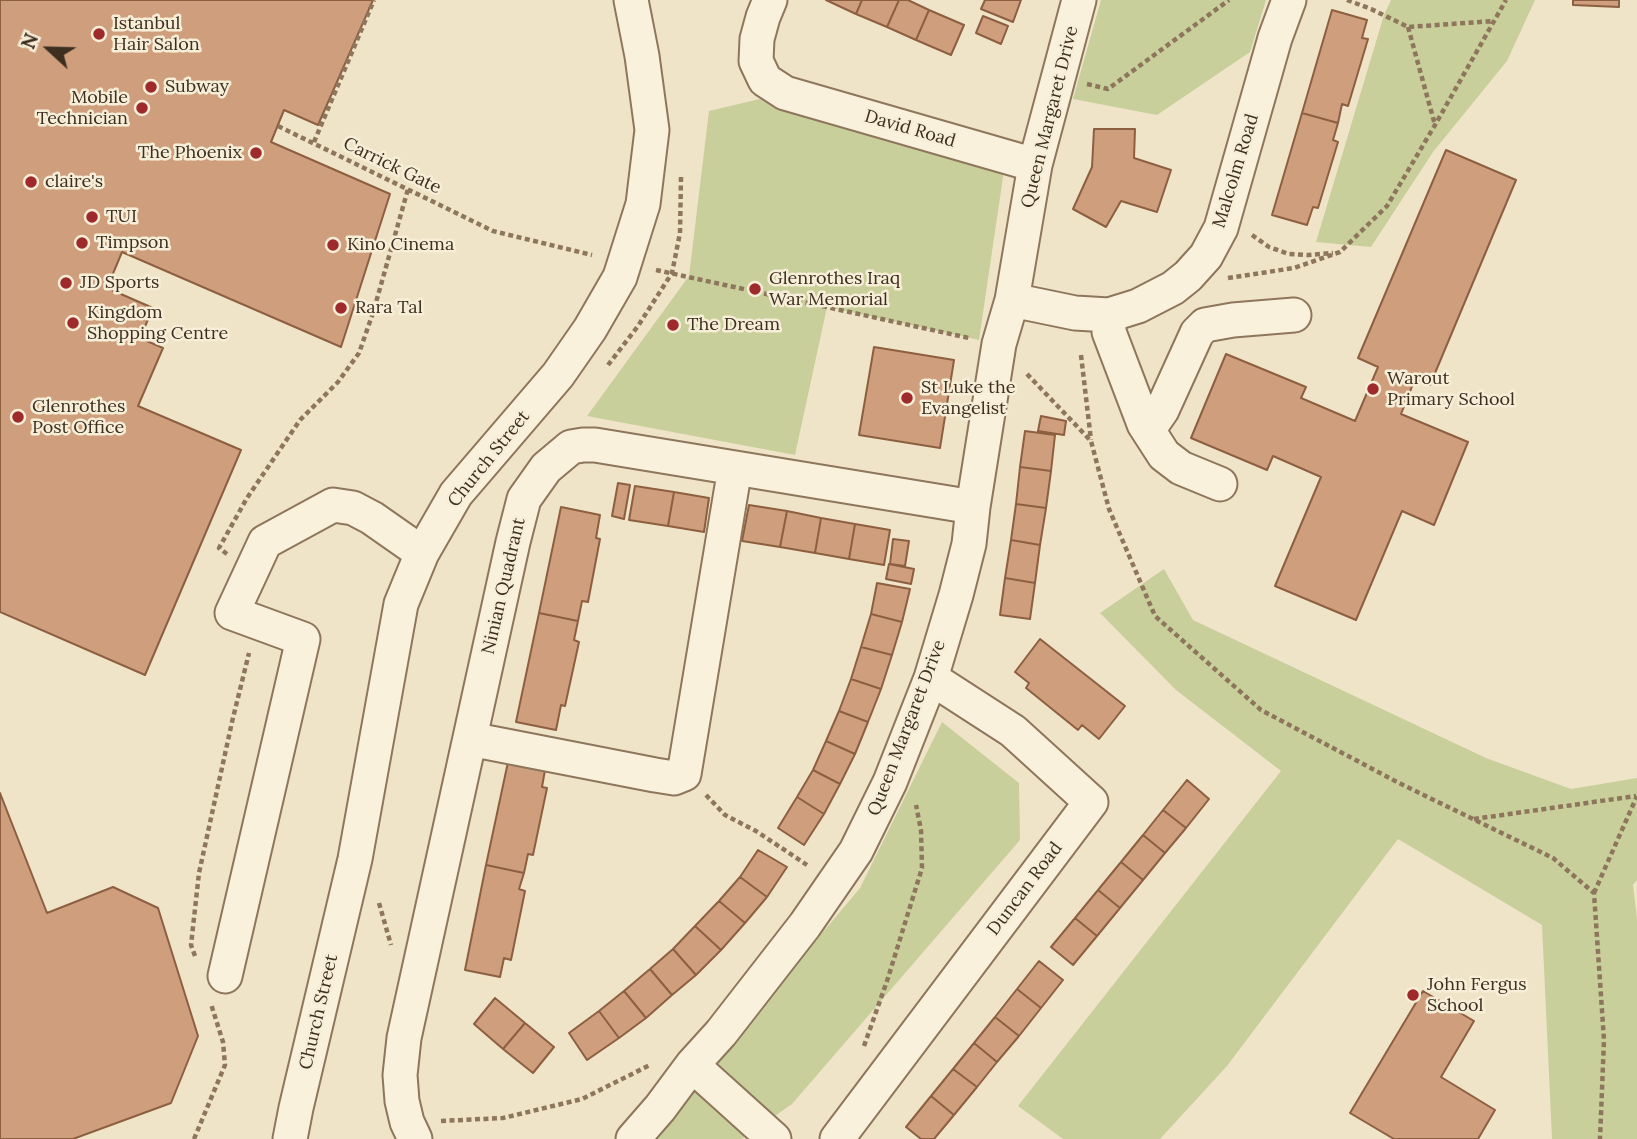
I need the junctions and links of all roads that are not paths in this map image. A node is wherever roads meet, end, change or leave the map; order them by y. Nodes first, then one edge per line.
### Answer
1 (631, 0) edge
2 (770, 0) edge
3 (1079, 0) edge
4 (1289, 0) edge
5 (1035, 165) junction
6 (1180, 282) junction
7 (1012, 300) junction
8 (1109, 315) junction
9 (1294, 315) dead end
10 (1205, 325) junction
11 (1144, 424) junction
12 (735, 468) junction
13 (1220, 484) dead end
14 (973, 507) junction
15 (422, 553) junction
16 (931, 678) junction
17 (470, 738) junction
18 (225, 976) dead end
19 (692, 1065) junction
20 (411, 1131) edge
21 (290, 1139) edge
22 (633, 1139) edge
23 (774, 1139) edge
24 (836, 1139) edge

1 - 15 street, Church Street
2 - 5 street, David Road
3 - 5 street, Queen Margaret Drive
4 - 6 street, Malcolm Road
5 - 7 street, Queen Margaret Drive
6 - 8 street, Malcolm Road
6 - 10 street
7 - 8 street, Malcolm Road
7 - 14 street, Queen Margaret Drive
8 - 11 street
9 - 10 street
10 - 11 street
11 - 13 street
12 - 14 street, Ninian Quadrant
12 - 17 street, Ninian Quadrant
12 - 17 street
14 - 16 street, Queen Margaret Drive
15 - 18 street
15 - 21 street, Church Street
16 - 19 street, Queen Margaret Drive
16 - 24 street, Duncan Road
17 - 20 street, Ninian Quadrant
19 - 22 street, Queen Margaret Drive
19 - 23 street

